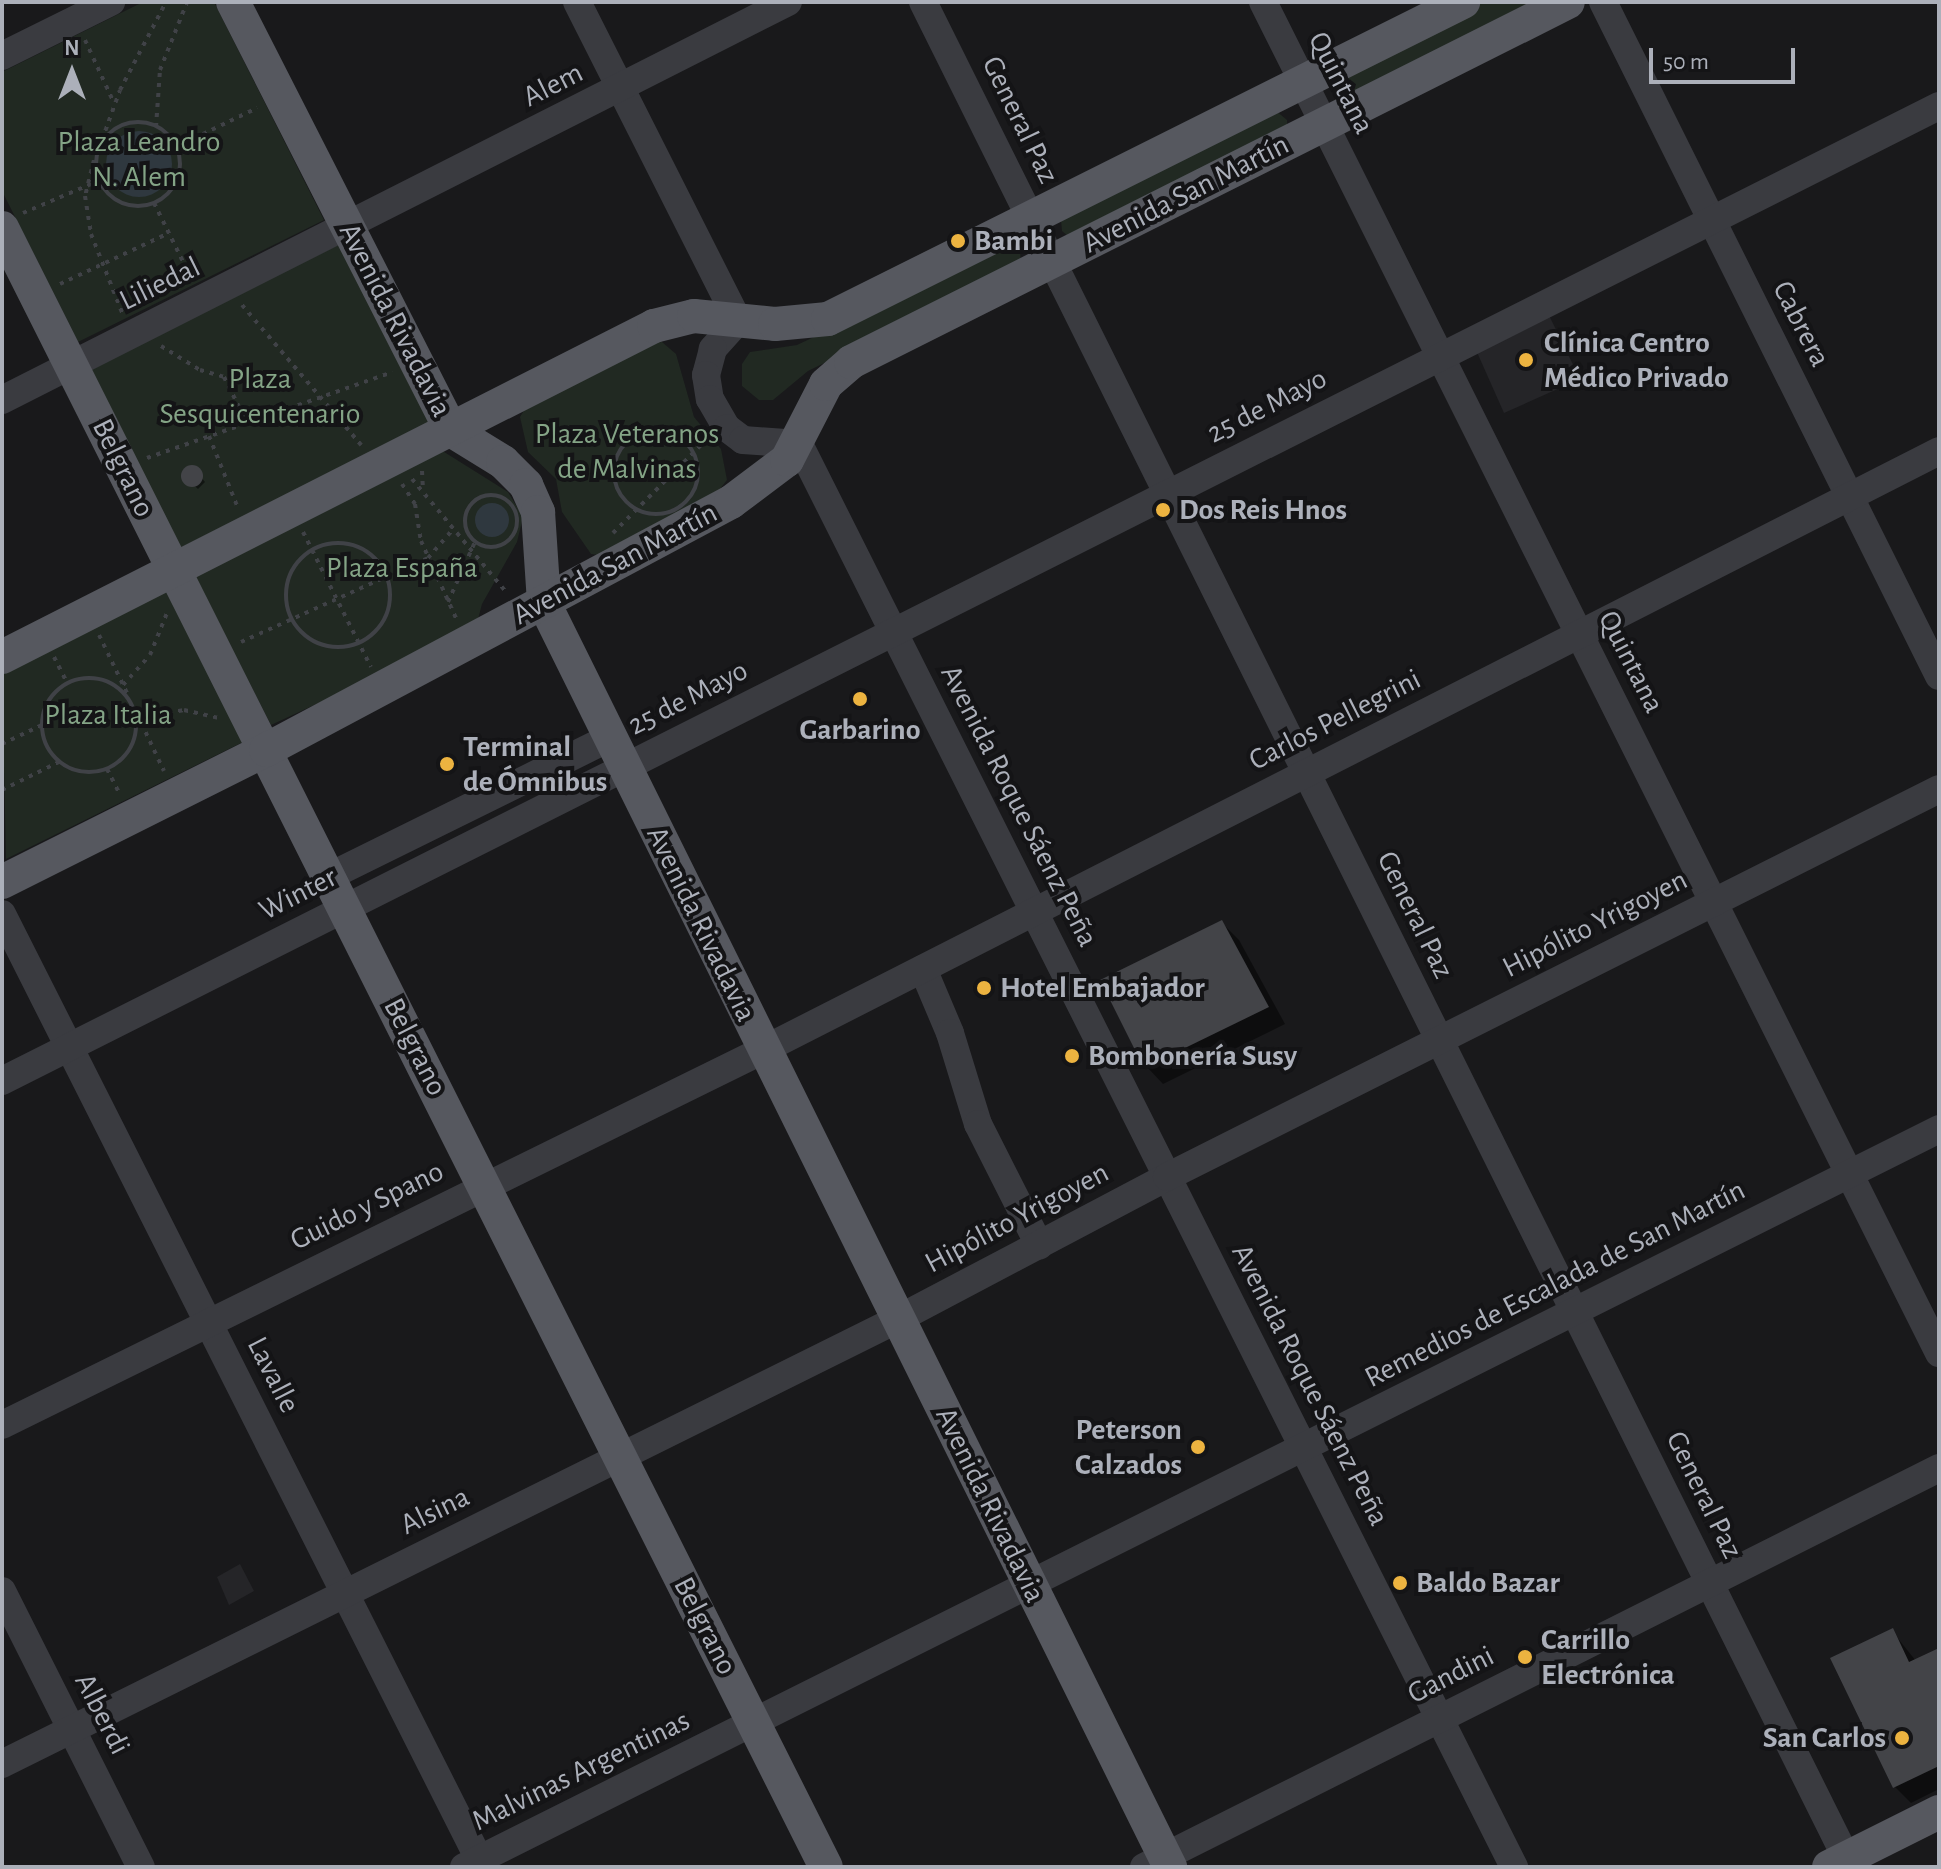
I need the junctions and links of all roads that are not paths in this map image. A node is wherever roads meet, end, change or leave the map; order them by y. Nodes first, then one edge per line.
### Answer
1 (111, 2) edge
2 (233, 2) edge
3 (577, 2) edge
4 (788, 2) edge
5 (923, 2) edge
6 (1263, 2) edge
7 (1463, 2) edge
8 (1568, 2) edge
9 (1603, 2) edge
10 (2, 56) edge
11 (1303, 82) junction
12 (621, 89) junction
13 (1939, 106) edge
14 (1324, 124) junction
15 (1031, 219) junction
16 (1712, 221) junction
17 (9, 222) edge
18 (348, 229) junction
19 (1052, 261) junction
20 (738, 321) junction
21 (1440, 357) junction
22 (72, 365) junction
23 (2, 400) edge
24 (451, 430) junction
25 (799, 444) junction
26 (1939, 451) edge
27 (1168, 494) junction
28 (1850, 497) junction
29 (175, 573) junction
30 (534, 608) junction
31 (893, 633) junction
32 (1579, 634) junction
33 (2, 657) edge
34 (1939, 676) edge
35 (261, 740) junction
36 (618, 752) junction
37 (1307, 773) junction
38 (1939, 789) edge
39 (330, 876) junction
40 (2, 882) edge
41 (1713, 903) junction
42 (346, 908) junction
43 (1034, 912) junction
44 (2, 914) edge
45 (923, 969) junction
46 (1440, 1040) junction
47 (69, 1047) junction
48 (763, 1050) junction
49 (2, 1081) edge
50 (1939, 1129) edge
51 (1849, 1174) junction
52 (1167, 1177) junction
53 (486, 1187) junction
54 (1039, 1245) junction
55 (1575, 1312) junction
56 (898, 1319) junction
57 (207, 1321) junction
58 (1939, 1353) edge
59 (2, 1425) edge
60 (1304, 1448) junction
61 (621, 1457) junction
62 (1939, 1468) edge
63 (1710, 1583) junction
64 (1030, 1586) junction
65 (2, 1591) edge
66 (345, 1594) junction
67 (1440, 1719) junction
68 (754, 1723) junction
69 (72, 1730) junction
70 (2, 1764) edge
71 (1939, 1812) edge
72 (1160, 1863) edge
73 (1842, 1864) edge
74 (475, 1865) edge
75 (141, 1867) edge
76 (826, 1867) edge
77 (1514, 1867) edge

1 - 10 street
2 - 18 main road, Avenida Rivadavia
3 - 12 street
4 - 12 street, Alem
5 - 15 street, General Paz
6 - 11 street, Quintana
7 - 11 main road, Avenida San Martín
8 - 14 main road, Avenida San Martín
9 - 16 street, Cabrera
11 - 14 street, Quintana
11 - 15 main road, Avenida San Martín
12 - 18 street, Alem
12 - 20 street
13 - 16 street, 25 de Mayo
14 - 19 main road, Avenida San Martín
14 - 21 street, Quintana
15 - 19 street, General Paz
15 - 20 main road, Avenida San Martín
16 - 21 street, 25 de Mayo
16 - 28 street, Cabrera
17 - 22 main road, Belgrano
18 - 22 street, Liliedal
18 - 24 main road, Avenida Rivadavia
19 - 25 main road, Avenida San Martín
19 - 27 street, General Paz
20 - 24 main road, Avenida San Martín
20 - 25 street
21 - 27 street, 25 de Mayo
21 - 32 street, Quintana
22 - 23 street, Liliedal
22 - 29 main road, Belgrano
24 - 29 main road, Avenida San Martín
24 - 30 main road, Avenida Rivadavia
25 - 30 main road, Avenida San Martín
25 - 31 street, Avenida Roque Sáenz Peña
26 - 28 street, Carlos Pellegrini
27 - 31 street, 25 de Mayo
27 - 37 street, General Paz
28 - 32 street, Carlos Pellegrini
28 - 34 street, Cabrera
29 - 33 main road, Avenida San Martín
29 - 35 main road, Belgrano
30 - 35 main road, Avenida San Martín
30 - 36 main road, Avenida Rivadavia
31 - 36 street, 25 de Mayo
31 - 43 street, Avenida Roque Sáenz Peña
32 - 37 street, Carlos Pellegrini
32 - 41 street, Quintana
35 - 39 main road, Belgrano
35 - 40 main road, Avenida San Martín
36 - 39 street
36 - 42 street, Winter
36 - 48 main road, Avenida Rivadavia
37 - 43 street, Carlos Pellegrini
37 - 46 street, General Paz
38 - 41 street, Hipólito Yrigoyen
39 - 42 main road, Belgrano
41 - 46 street, Hipólito Yrigoyen
41 - 51 street, Quintana
42 - 47 street, Winter
42 - 53 main road, Belgrano
43 - 45 street, Carlos Pellegrini
43 - 52 street, Avenida Roque Sáenz Peña
44 - 47 street, Lavalle
45 - 48 street, Carlos Pellegrini
45 - 54 street
46 - 52 street, Hipólito Yrigoyen
46 - 55 street, General Paz
47 - 49 street, Winter
47 - 57 street, Lavalle
48 - 53 street, Guido y Spano
48 - 56 main road, Avenida Rivadavia
50 - 51 street, Remedios de Escalada de San Martín
51 - 55 street, Remedios de Escalada de San Martín
51 - 58 street, Quintana
52 - 54 street, Hipólito Yrigoyen
52 - 60 street, Avenida Roque Sáenz Peña
53 - 57 street, Guido y Spano
53 - 61 main road, Belgrano
54 - 56 street, Hipólito Yrigoyen
55 - 60 street, Remedios de Escalada de San Martín
55 - 63 street, General Paz
56 - 61 street, Alsina
56 - 64 main road, Avenida Rivadavia
57 - 59 street, Guido y Spano
57 - 66 street, Lavalle
60 - 64 street, Remedios de Escalada de San Martín
60 - 67 street, Avenida Roque Sáenz Peña
61 - 66 street, Alsina
61 - 68 main road, Belgrano
62 - 63 street, Gandini
63 - 67 street, Gandini
63 - 73 street, General Paz
64 - 68 street, Malvinas Argentinas
64 - 72 main road, Avenida Rivadavia
65 - 69 street, Alberdi
66 - 69 street, Alsina
66 - 74 street, Lavalle
67 - 72 street, Gandini
67 - 77 street, Avenida Roque Sáenz Peña
68 - 74 street, Malvinas Argentinas
68 - 76 main road, Belgrano
69 - 70 street, Alsina
69 - 75 street, Alberdi
71 - 73 main road

